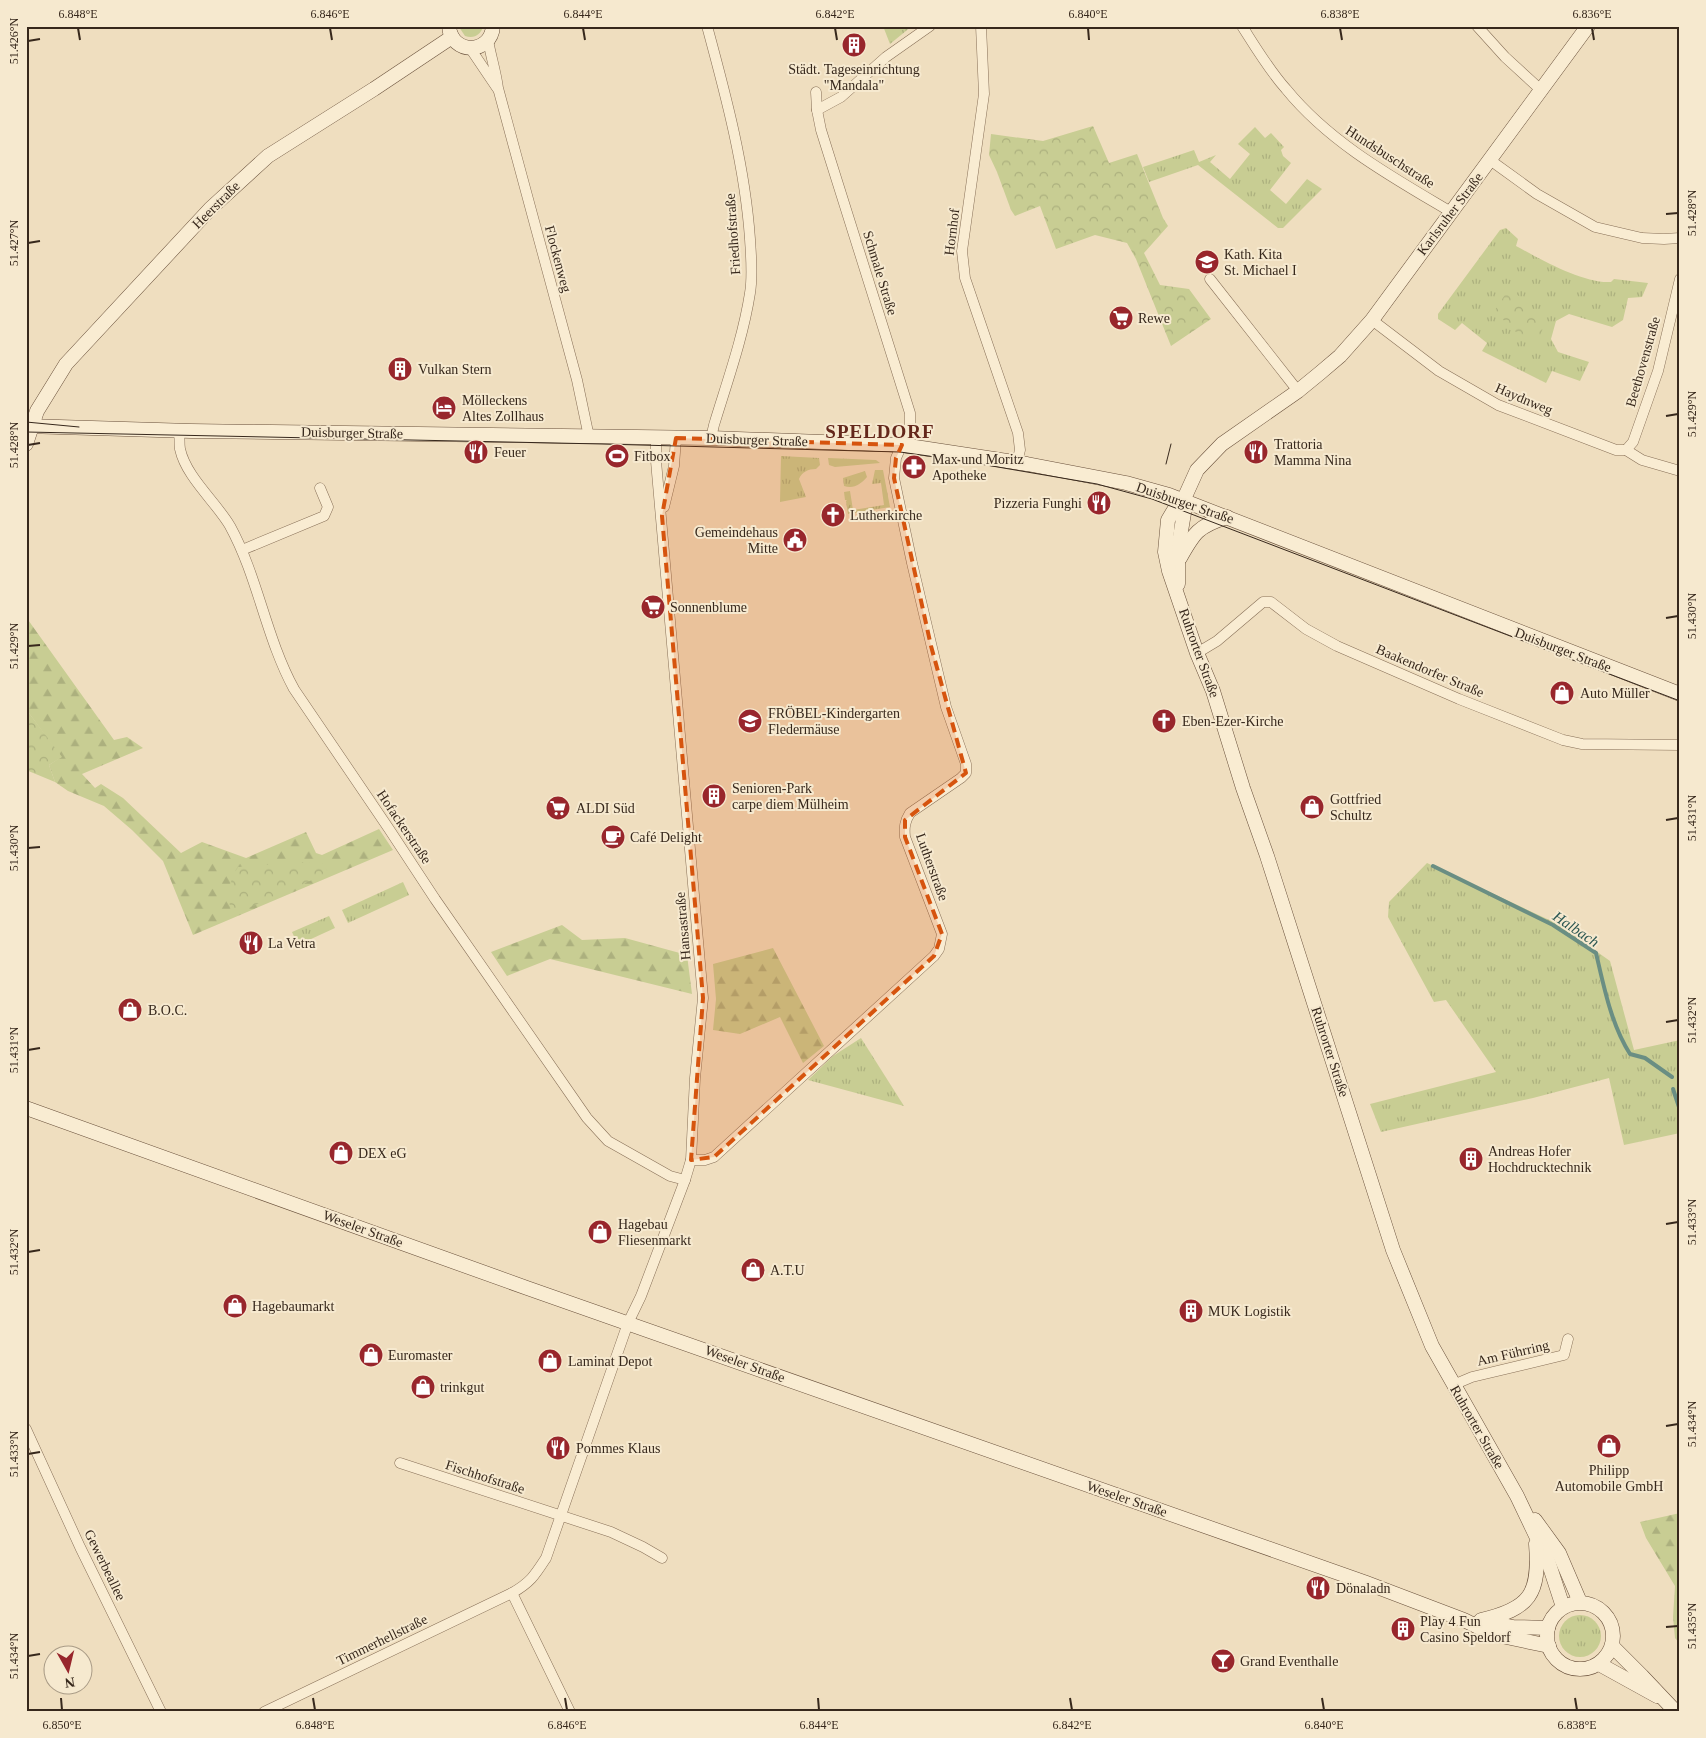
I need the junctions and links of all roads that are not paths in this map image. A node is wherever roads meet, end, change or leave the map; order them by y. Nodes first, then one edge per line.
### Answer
1 (493, 26) edge
2 (708, 26) edge
3 (930, 26) edge
4 (982, 26) edge
5 (1242, 26) edge
6 (1477, 26) edge
7 (1588, 26) edge
8 (450, 32) edge
9 (488, 40) junction
10 (470, 48) junction
11 (498, 88) junction
12 (1541, 90) junction
13 (816, 92) dead end
14 (816, 110) junction
15 (1490, 160) junction
16 (1451, 212) junction
17 (1680, 238) edge
18 (1210, 279) dead end
19 (1680, 279) edge
20 (1372, 320) junction
21 (1298, 391) junction
22 (28, 425) edge
23 (179, 430) junction
24 (589, 437) junction
25 (656, 438) junction
26 (676, 438) junction
27 (711, 438) junction
28 (26, 444) edge
29 (902, 445) junction
30 (1626, 450) junction
31 (1017, 462) junction
32 (1680, 471) edge
33 (320, 488) dead end
34 (1183, 501) junction
35 (662, 516) junction
36 (1227, 517) junction
37 (242, 550) junction
38 (1178, 561) junction
39 (1178, 592) junction
40 (1197, 652) junction
41 (1680, 694) edge
42 (1680, 744) edge
43 (26, 1108) edge
44 (691, 1160) junction
45 (685, 1180) junction
46 (628, 1322) junction
47 (1568, 1339) dead end
48 (1453, 1384) junction
49 (26, 1429) edge
50 (400, 1463) dead end
51 (1517, 1496) junction
52 (561, 1516) junction
53 (1535, 1536) junction
54 (662, 1558) dead end
55 (512, 1593) junction
56 (1580, 1602) junction
57 (1563, 1608) junction
58 (1464, 1620) junction
59 (1480, 1620) junction
60 (1548, 1628) junction
61 (1549, 1646) junction
62 (1612, 1646) junction
63 (1599, 1664) junction
64 (1664, 1700) junction
65 (160, 1712) edge
66 (264, 1712) edge
67 (570, 1712) edge
68 (1676, 1712) edge

1 - 9 main road
2 - 27 street, Friedhofstraße
3 - 14 street
4 - 31 street, Hornhof
5 - 16 street, Hundsbuschstraße
6 - 12 street
7 - 12 main road, Karlsruher Straße
8 - 10 main road, Heerstraße
8 - 22 main road, Heerstraße
9 - 10 main road
9 - 11 street, Flockenweg
10 - 11 street, Flockenweg
11 - 24 street, Flockenweg
12 - 15 main road, Karlsruher Straße
13 - 14 street, Schmale Straße
14 - 29 street, Schmale Straße
15 - 16 main road, Karlsruher Straße
15 - 17 street
16 - 20 main road, Karlsruher Straße
18 - 21 street
19 - 30 street, Beethovenstraße
20 - 21 main road, Karlsruher Straße
20 - 30 street, Haydnweg
21 - 34 main road, Karlsruher Straße
22 - 23 main road, Duisburger Straße
22 - 28 main road, Heerstraße
23 - 24 main road, Duisburger Straße
23 - 37 street, Hofackerstraße
24 - 25 main road, Duisburger Straße
25 - 26 main road, Duisburger Straße
25 - 35 street, Hansastraße
26 - 27 main road, Duisburger Straße
26 - 35 street, Hansastraße
27 - 29 main road, Duisburger Straße
29 - 31 main road, Duisburger Straße
29 - 44 street, Lutherstraße
30 - 32 street, Haydnweg
31 - 34 main road, Duisburger Straße
33 - 37 street
34 - 36 main road, Duisburger Straße
34 - 38 main road, Ruhrorter Straße
34 - 39 main road, Ruhrorter Straße
35 - 44 street, Hansastraße
36 - 38 main road
36 - 41 main road, Duisburger Straße
37 - 45 street, Hofackerstraße
38 - 39 main road, Ruhrorter Straße
39 - 40 main road, Ruhrorter Straße
40 - 42 street, Baakendorfer Straße
40 - 48 main road, Ruhrorter Straße
43 - 46 main road, Weseler Straße
44 - 45 street, Hansastraße
45 - 46 street, Hansastraße
46 - 52 street, Timmerhellstraße
46 - 58 main road, Weseler Straße
47 - 48 street, Am Führring
48 - 51 main road, Ruhrorter Straße
49 - 65 street, Gewerbeallee
50 - 52 street, Fischhofstraße
51 - 53 main road, Ruhrorter Straße
51 - 56 main road, Ruhrorter Straße
52 - 54 street
52 - 55 street, Timmerhellstraße
53 - 57 main road, Ruhrorter Straße
53 - 59 main road, Ruhrorter Straße
55 - 66 street, Timmerhellstraße
55 - 67 street
56 - 57 main road
56 - 62 main road
57 - 60 main road
58 - 59 main road, Weseler Straße
58 - 61 main road, Weseler Straße
59 - 60 main road, Weseler Straße
60 - 61 main road
61 - 63 main road
62 - 63 main road
62 - 64 main road
63 - 64 main road
64 - 68 main road

